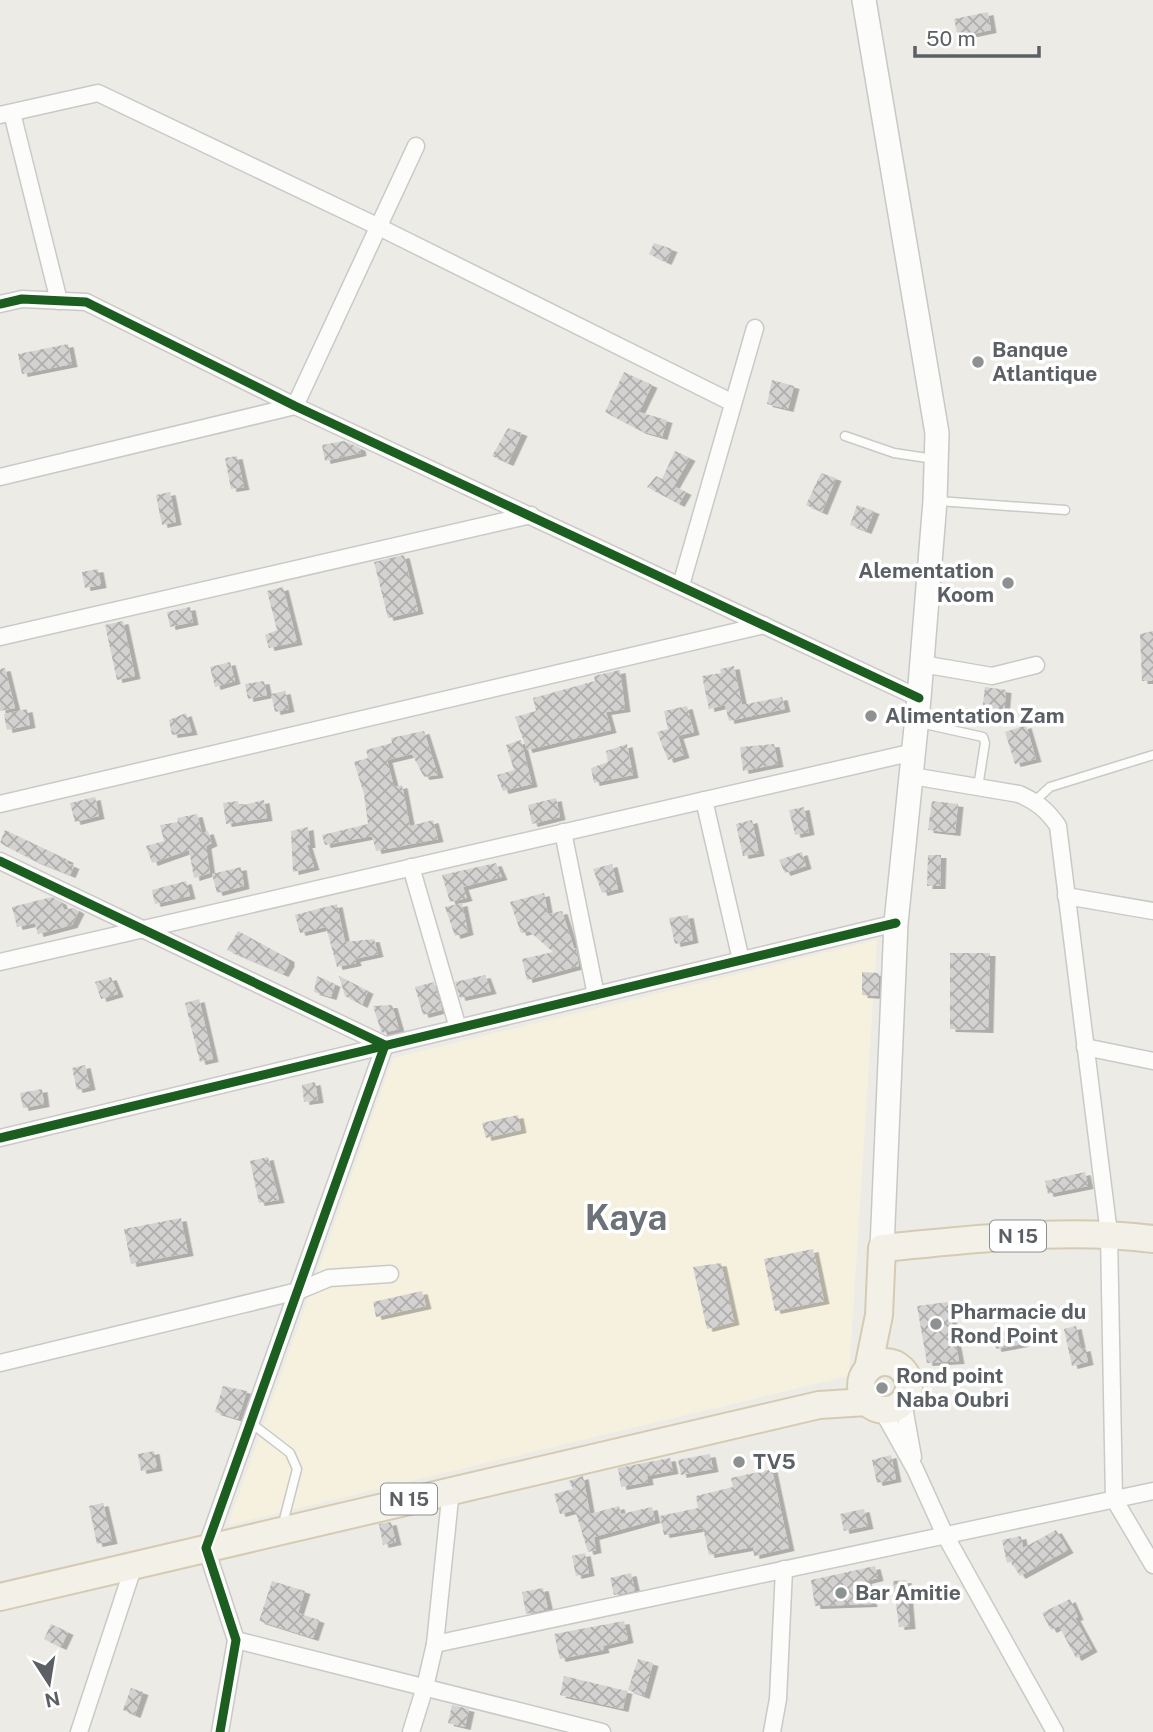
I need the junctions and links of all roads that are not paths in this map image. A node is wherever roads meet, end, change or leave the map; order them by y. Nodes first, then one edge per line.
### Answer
1 (864, 0) edge
2 (6, 114) edge
3 (416, 146) dead end
4 (379, 227) junction
5 (59, 301) junction
6 (0, 304) edge
7 (755, 328) dead end
8 (733, 403) junction
9 (295, 407) junction
10 (845, 436) dead end
11 (937, 459) junction
12 (0, 477) edge
13 (935, 501) junction
14 (1065, 510) dead end
15 (530, 515) junction
16 (681, 585) junction
17 (764, 625) junction
18 (0, 638) edge
19 (922, 664) junction
20 (1036, 665) dead end
21 (919, 698) junction
22 (917, 722) junction
23 (914, 752) junction
24 (1153, 755) edge
25 (912, 776) junction
26 (978, 787) junction
27 (704, 800) junction
28 (1035, 801) junction
29 (0, 804) edge
30 (563, 832) junction
31 (0, 861) edge
32 (411, 867) junction
33 (1066, 897) junction
34 (1153, 911) edge
35 (896, 923) junction
36 (142, 929) junction
37 (741, 960) junction
38 (0, 962) edge
39 (596, 995) junction
40 (458, 1028) junction
41 (385, 1045) junction
42 (1085, 1047) junction
43 (1153, 1061) edge
44 (0, 1138) edge
45 (1110, 1234) junction
46 (1153, 1239) edge
47 (883, 1248) junction
48 (390, 1274) dead end
49 (298, 1291) junction
50 (879, 1315) junction
51 (0, 1363) edge
52 (895, 1364) junction
53 (876, 1393) junction
54 (251, 1423) junction
55 (915, 1469) junction
56 (451, 1489) junction
57 (1153, 1491) edge
58 (1114, 1499) junction
59 (282, 1530) junction
60 (946, 1535) junction
61 (1145, 1541) edge
62 (206, 1548) junction
63 (134, 1565) junction
64 (1153, 1565) edge
65 (784, 1569) junction
66 (0, 1597) edge
67 (236, 1640) junction
68 (435, 1644) junction
69 (425, 1688) junction
70 (79, 1732) edge
71 (220, 1732) edge
72 (411, 1732) edge
73 (602, 1732) edge
74 (772, 1732) edge
75 (1055, 1732) edge

1 - 11 main road
2 - 4 street
2 - 5 street
3 - 4 street
4 - 8 street
4 - 9 street
5 - 6 street
5 - 9 street
7 - 8 street
8 - 16 street
9 - 12 street
9 - 15 street
10 - 11 lane
11 - 13 main road
13 - 14 lane
13 - 19 main road
15 - 16 street
15 - 18 street
16 - 17 street
17 - 21 street
17 - 29 street
19 - 20 street
19 - 21 main road
21 - 22 main road
22 - 23 main road
22 - 26 lane
23 - 25 main road
23 - 27 street
24 - 28 lane
25 - 26 street
25 - 35 main road
26 - 28 street
27 - 30 street
27 - 37 street
28 - 33 street
30 - 32 street
30 - 39 street
31 - 36 street
32 - 36 street
32 - 40 street
33 - 34 street
33 - 42 street
35 - 37 street
35 - 47 main road
36 - 38 street
36 - 41 street
37 - 39 street
39 - 40 street
40 - 41 street
41 - 44 street
41 - 49 street
42 - 43 street
42 - 45 street
45 - 46 main road, N 15
45 - 47 main road, N 15
45 - 58 street
47 - 50 main road
48 - 49 street
49 - 51 street
49 - 54 street
50 - 52 main road
50 - 53 main road
52 - 53 main road, N 15
52 - 53 main road
53 - 55 street
53 - 55 street
53 - 56 main road, N 15
54 - 59 lane
54 - 62 street
55 - 60 street
56 - 59 main road, N 15
56 - 68 street
57 - 58 street
58 - 60 street
58 - 61 street
59 - 62 main road, N 15
60 - 65 street
60 - 75 street
61 - 64 street
62 - 63 main road, N 15
62 - 67 street
63 - 66 main road, N 15
63 - 70 street
65 - 68 street
65 - 74 street
67 - 69 street
67 - 71 street
68 - 69 street
69 - 72 street
69 - 73 street

